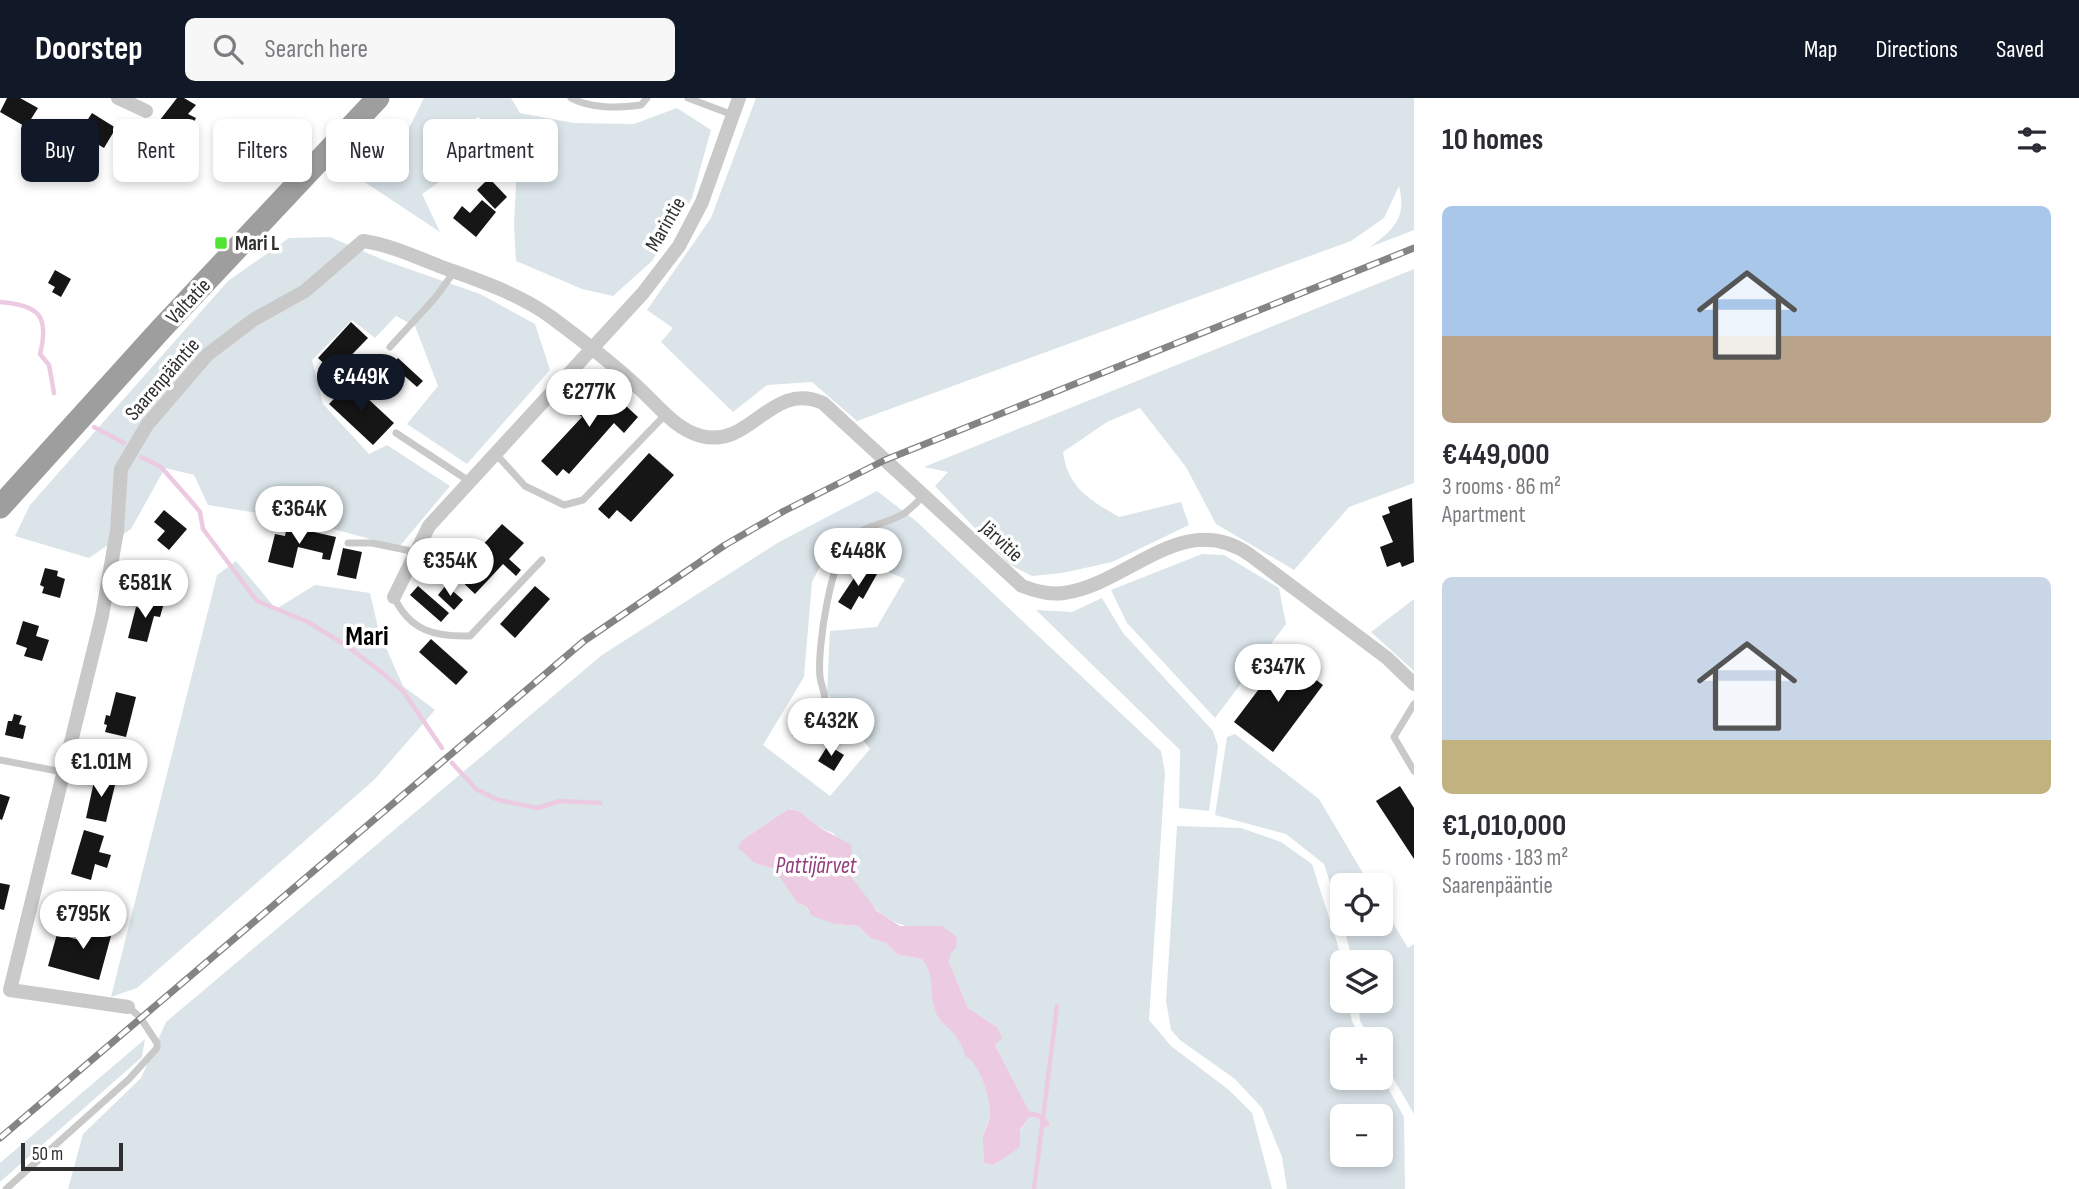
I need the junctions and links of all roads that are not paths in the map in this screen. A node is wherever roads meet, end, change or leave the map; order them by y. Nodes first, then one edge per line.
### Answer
1 (118, 98) edge
2 (379, 98) edge
3 (571, 98) edge
4 (647, 98) edge
5 (688, 98) edge
6 (739, 98) edge
7 (146, 111) dead end
8 (733, 115) junction
9 (454, 272) junction
10 (390, 347) dead end
11 (591, 349) junction
12 (665, 415) junction
13 (396, 433) dead end
14 (494, 453) junction
15 (27, 475) junction
16 (469, 481) junction
17 (923, 496) junction
18 (0, 507) edge
19 (0, 513) edge
20 (348, 543) dead end
21 (416, 552) junction
22 (542, 560) dead end
23 (394, 597) joint
24 (1414, 684) edge
25 (825, 698) dead end
26 (1414, 704) edge
27 (0, 760) edge
28 (1414, 771) edge
29 (64, 772) junction
30 (128, 1007) joint
31 (6, 1189) edge

1 - 7 street
2 - 15 highway, Valtatie
3 - 4 lane
5 - 8 lane
6 - 8 street, Marintie
8 - 11 street, Marintie
9 - 10 lane
9 - 11 street, Saarenpääntie
9 - 29 street, Saarenpääntie
11 - 12 street, Järvitie
11 - 14 street, Marintie
12 - 14 lane
12 - 17 street, Järvitie
13 - 16 lane
14 - 16 street, Marintie
15 - 18 highway, Valtatie
15 - 19 highway, Valtatie
16 - 21 street, Marintie
17 - 24 street, Järvitie
17 - 25 lane
20 - 21 lane
21 - 23 street, Marintie
22 - 23 lane
26 - 28 lane
27 - 29 lane
29 - 30 street, Saarenpääntie
30 - 31 lane

